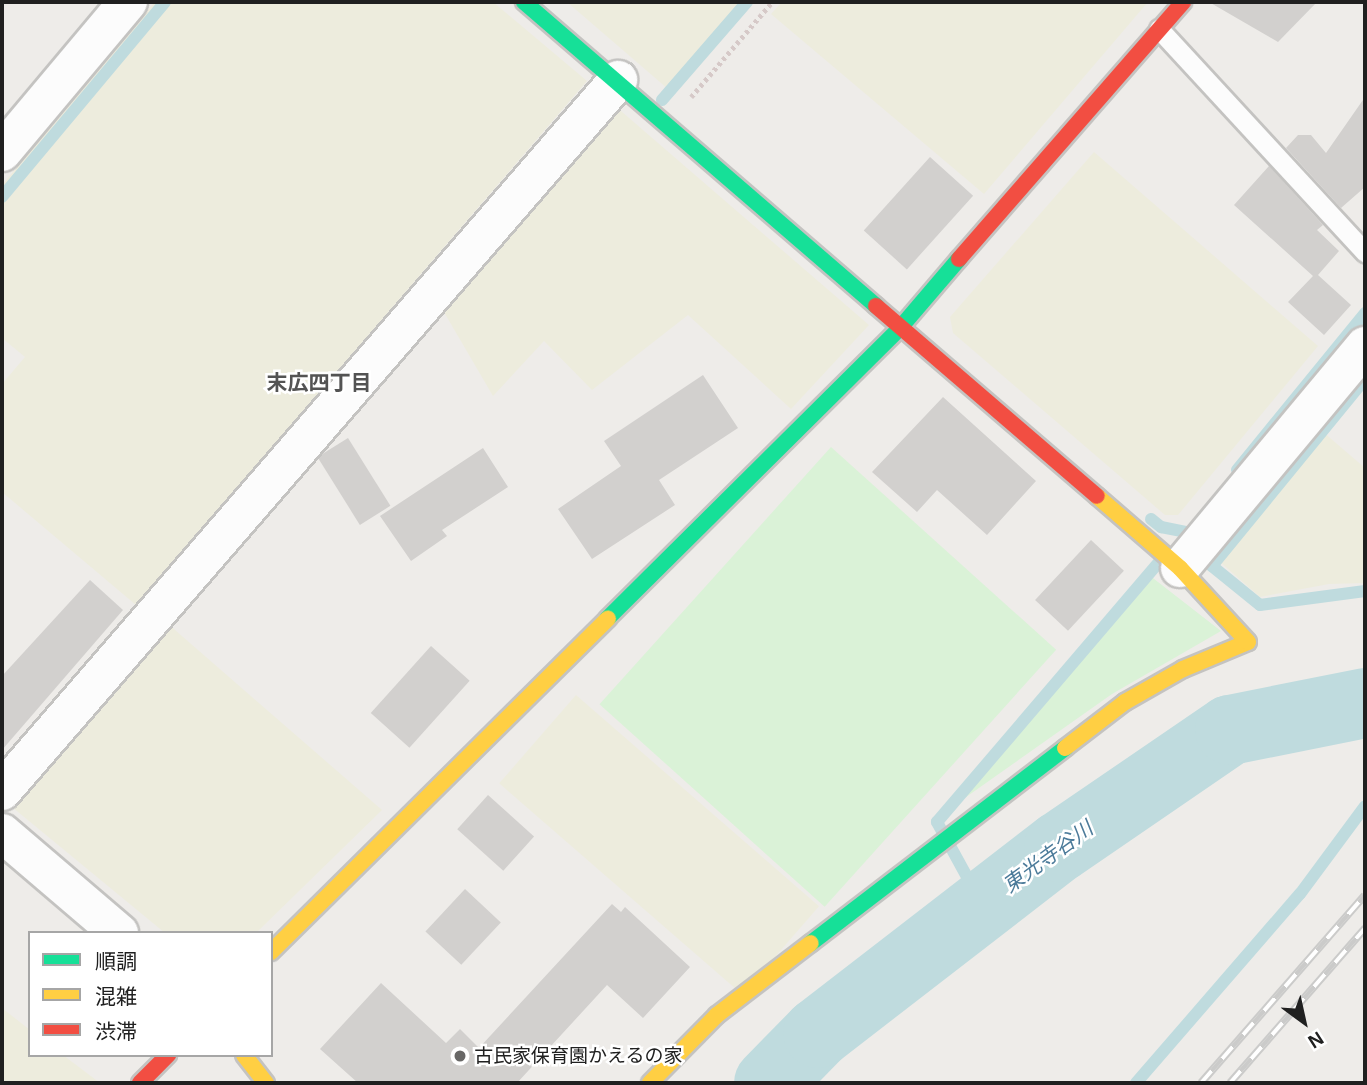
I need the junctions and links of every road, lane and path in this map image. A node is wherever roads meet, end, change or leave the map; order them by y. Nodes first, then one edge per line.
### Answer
1 (128, 2) edge
2 (524, 2) edge
3 (772, 2) edge
4 (1183, 2) edge
5 (1159, 29) junction
6 (618, 80) junction
7 (668, 124) junction
8 (2, 152) edge
9 (1365, 252) edge
10 (900, 328) junction
11 (1365, 346) edge
12 (1180, 568) junction
13 (2, 792) edge
14 (2, 833) edge
15 (117, 931) edge
16 (273, 950) edge
17 (165, 1057) edge
18 (246, 1057) edge
19 (140, 1083) edge
20 (265, 1083) edge
21 (650, 1083) edge

1 - 8 street
2 - 6 street
3 - 7 path
4 - 5 street
5 - 9 lane
5 - 10 street
6 - 7 street
6 - 13 street
7 - 10 street
10 - 12 street
10 - 16 street
11 - 12 street
12 - 21 street
14 - 15 street
17 - 19 street
18 - 20 street

